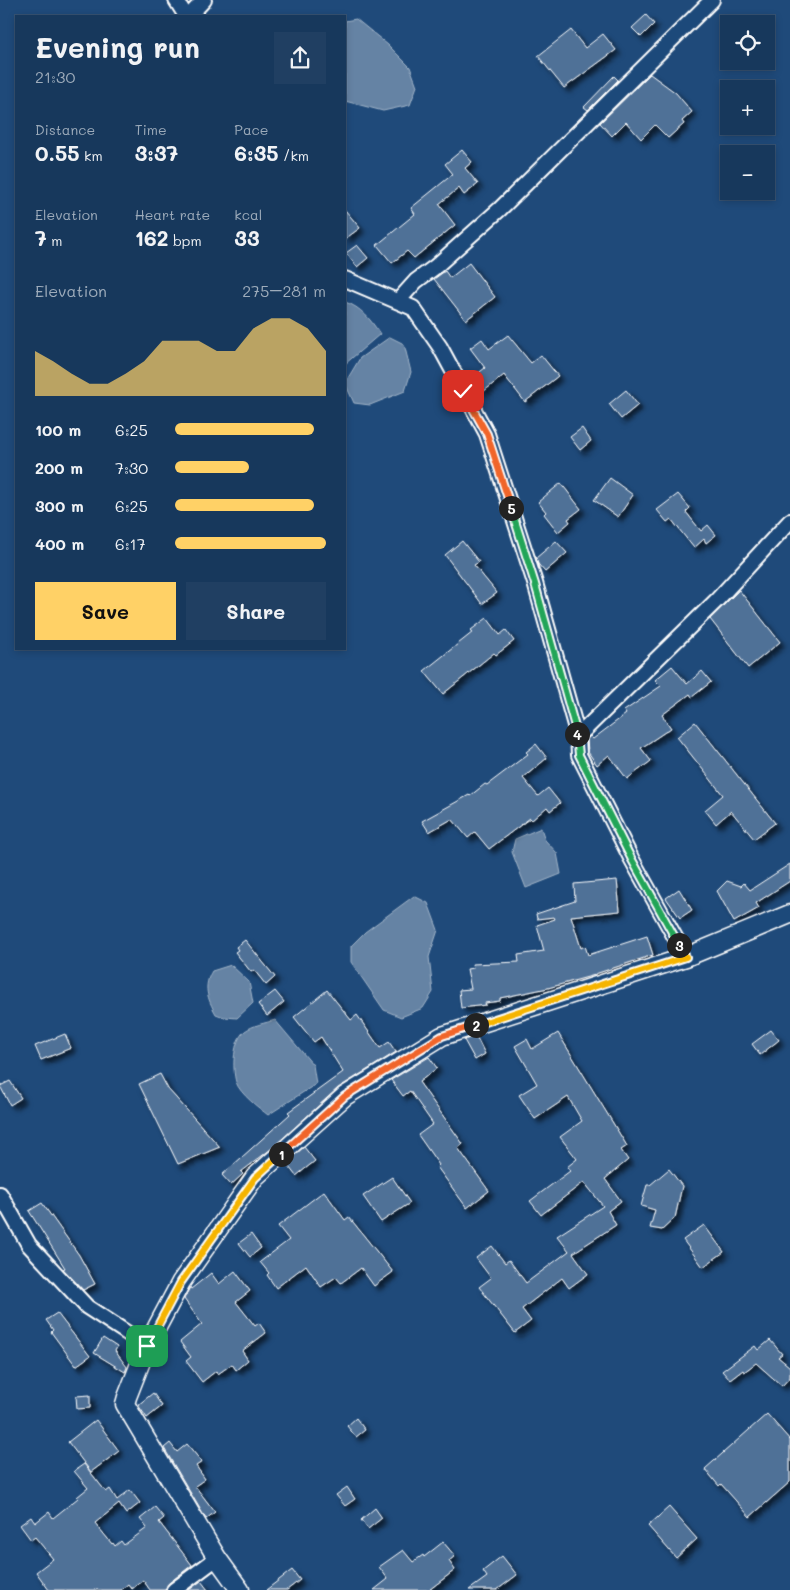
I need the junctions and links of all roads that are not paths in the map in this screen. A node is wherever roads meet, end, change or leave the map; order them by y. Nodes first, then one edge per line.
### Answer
1 (176, 0) edge
2 (204, 0) edge
3 (712, 0) edge
4 (187, 15) edge
5 (189, 15) edge
6 (346, 279) edge
7 (398, 301) junction
8 (790, 521) edge
9 (578, 736) junction
10 (790, 914) edge
11 (686, 957) junction
12 (0, 1194) edge
13 (147, 1346) junction
14 (217, 1558) junction
15 (174, 1590) edge
16 (240, 1590) edge

1 - 4 street
2 - 5 street
3 - 7 street
6 - 7 street
7 - 9 street
8 - 9 street
9 - 11 street
10 - 11 street
11 - 13 street
12 - 13 street
13 - 14 street
14 - 15 street
14 - 16 street

